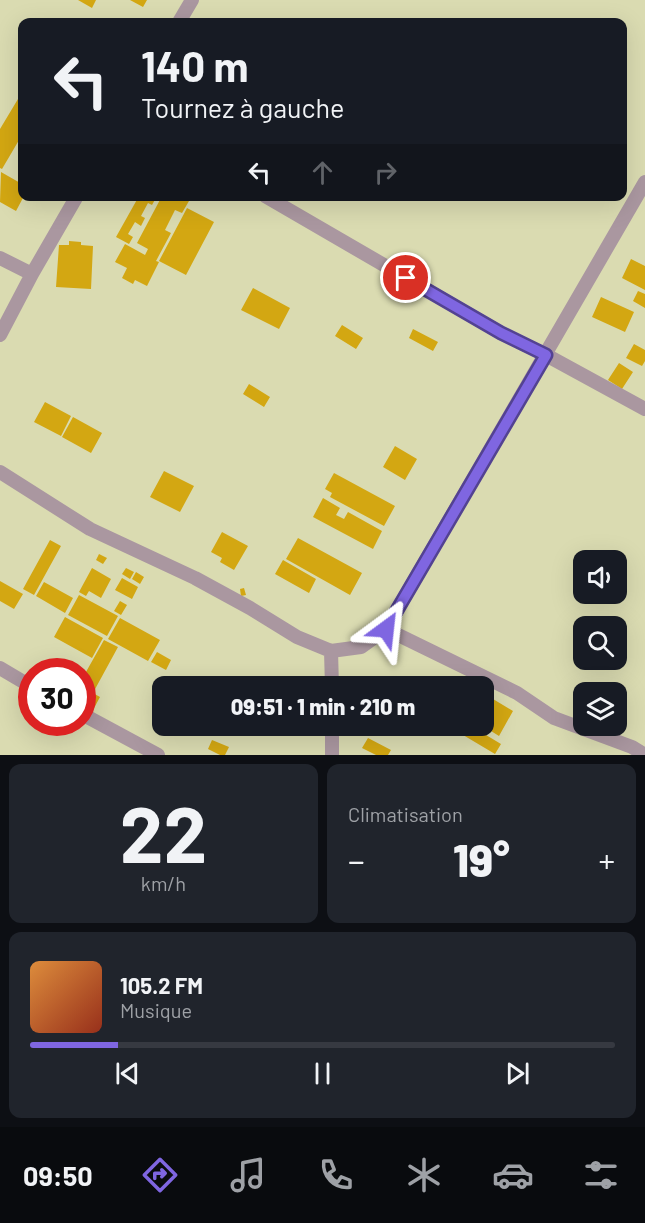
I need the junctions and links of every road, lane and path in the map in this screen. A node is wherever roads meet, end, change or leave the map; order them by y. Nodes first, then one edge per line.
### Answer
1 (192, 0) edge
2 (181, 18) edge
3 (645, 182) edge
4 (74, 201) edge
5 (275, 201) edge
6 (0, 258) edge
7 (32, 274) junction
8 (0, 335) edge
9 (546, 355) junction
10 (645, 409) edge
11 (0, 472) edge
12 (386, 629) junction
13 (331, 651) junction
14 (0, 668) edge
15 (332, 676) edge
16 (18, 679) edge
17 (96, 722) edge
18 (332, 736) edge
19 (645, 754) edge
20 (158, 755) edge
21 (332, 755) edge

1 - 2 street
3 - 9 street
4 - 7 street
5 - 9 street
6 - 7 street
7 - 8 street
9 - 10 street
9 - 12 street
11 - 13 street
12 - 13 street
12 - 19 street
13 - 15 street
14 - 16 street
17 - 20 street
18 - 21 street

